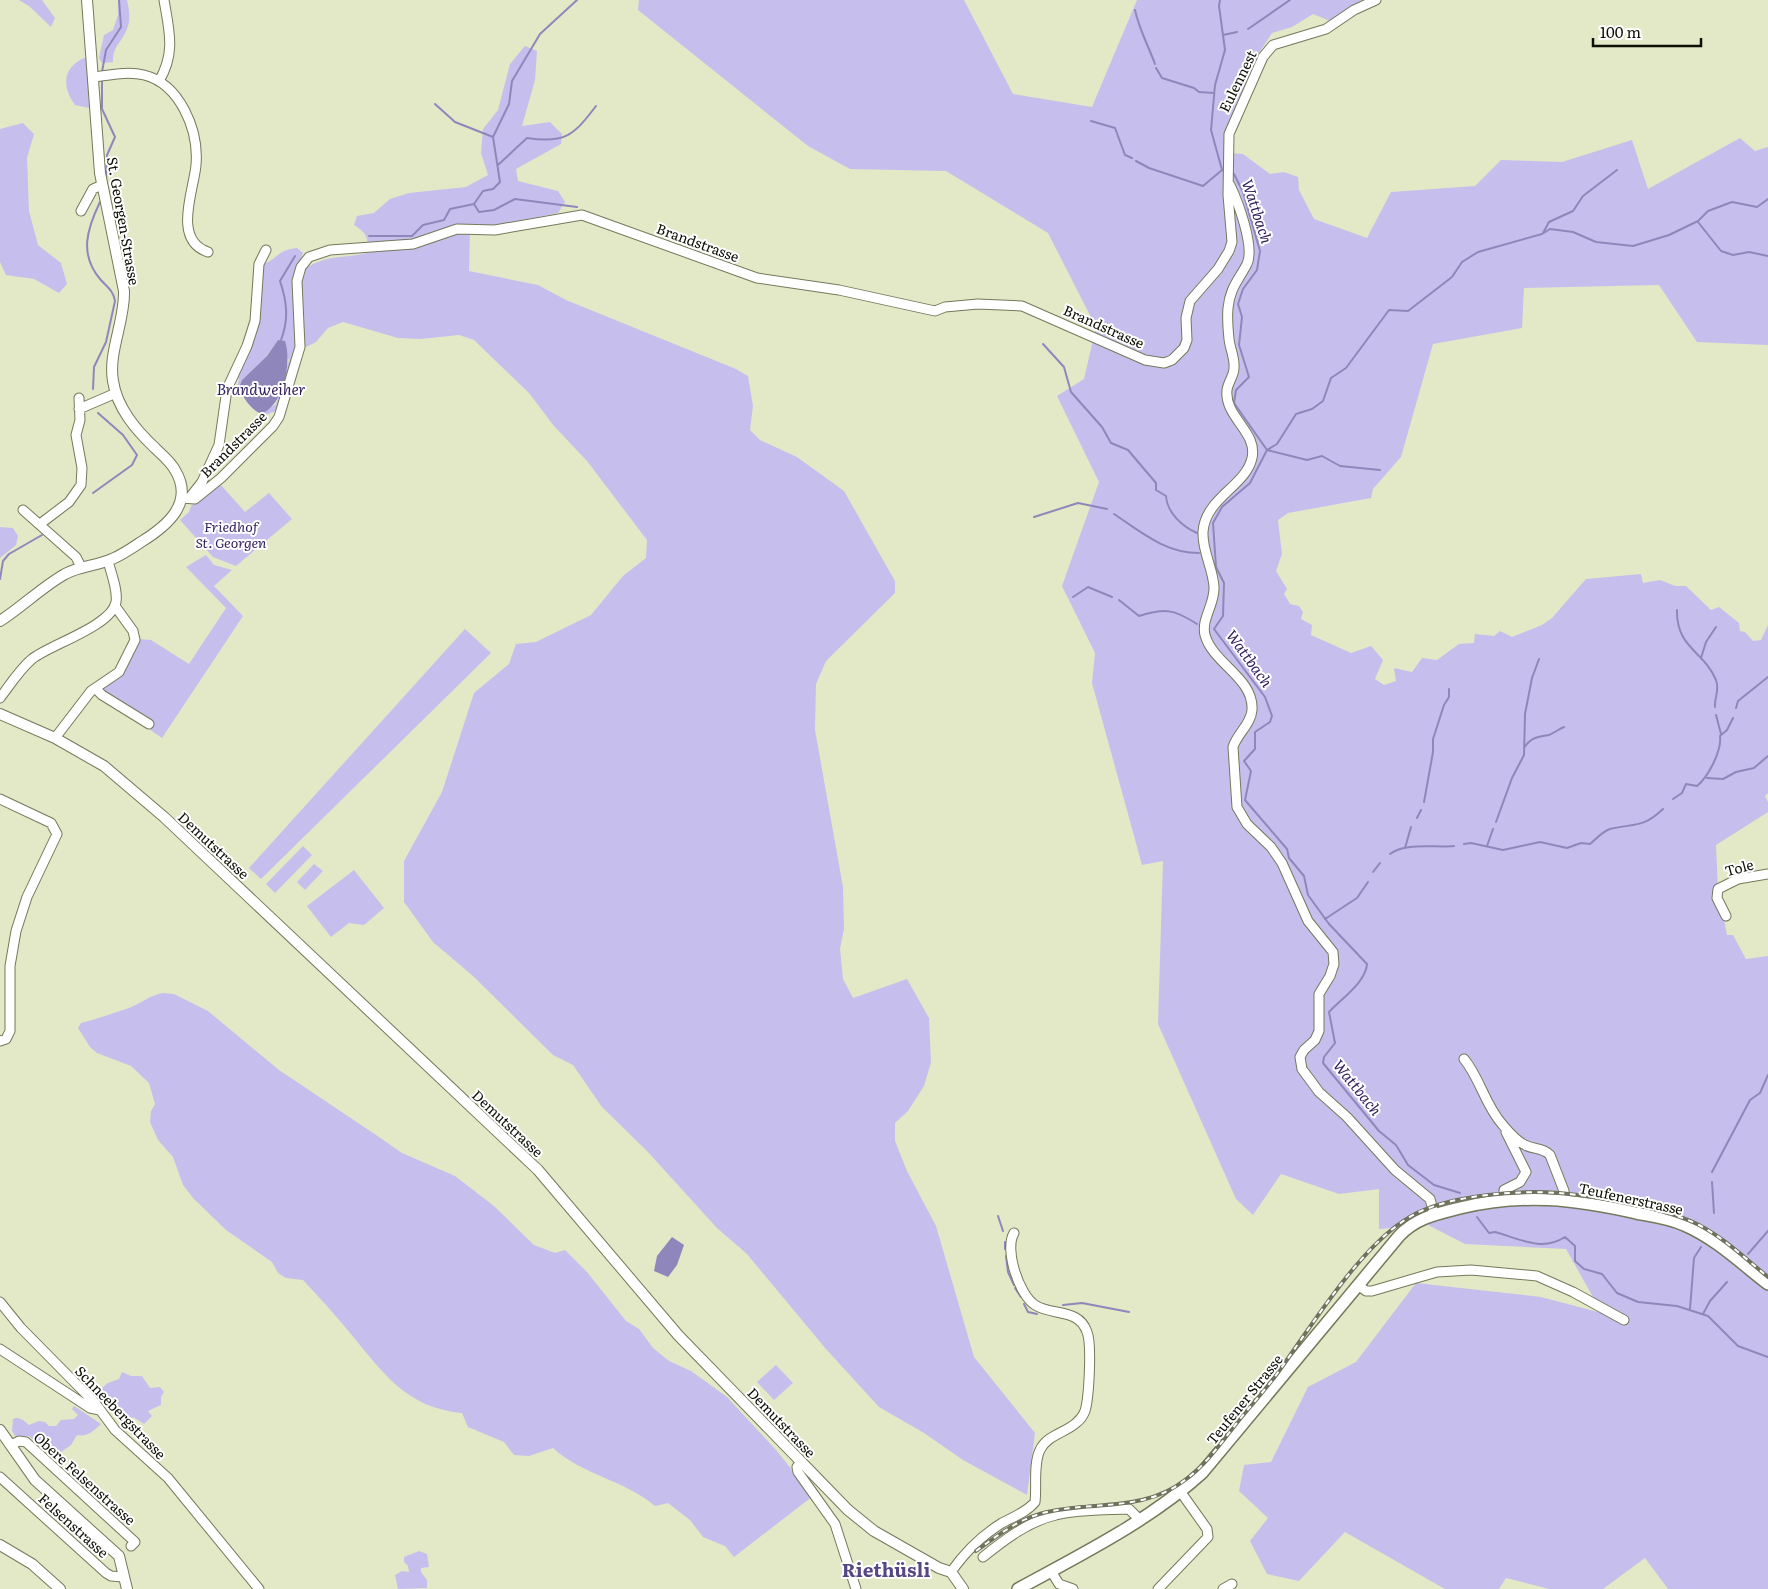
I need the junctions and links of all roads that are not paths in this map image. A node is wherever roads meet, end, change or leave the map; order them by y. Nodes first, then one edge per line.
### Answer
1 (87, 0) edge
2 (164, 0) edge
3 (1376, 0) edge
4 (101, 76) junction
5 (159, 81) junction
6 (1229, 182) junction
7 (102, 185) junction
8 (81, 211) dead end
9 (266, 250) dead end
10 (208, 252) dead end
11 (116, 393) junction
12 (79, 398) dead end
13 (88, 406) junction
14 (184, 498) junction
15 (23, 510) dead end
16 (40, 524) junction
17 (108, 561) junction
18 (82, 567) junction
19 (115, 606) junction
20 (0, 621) edge
21 (96, 689) junction
22 (0, 698) edge
23 (0, 714) edge
24 (149, 724) dead end
25 (55, 738) junction
26 (0, 799) edge
27 (1768, 874) edge
28 (1726, 916) dead end
29 (0, 1021) edge
30 (11, 1026) junction
31 (0, 1041) edge
32 (1464, 1059) dead end
33 (1500, 1122) junction
34 (1564, 1199) junction
35 (1504, 1200) junction
36 (1469, 1206) joint
37 (1434, 1214) junction
38 (1014, 1233) dead end
39 (1768, 1284) edge
40 (1358, 1285) junction
41 (0, 1302) edge
42 (1624, 1320) dead end
43 (0, 1350) edge
44 (100, 1410) junction
45 (0, 1430) edge
46 (11, 1445) junction
47 (801, 1462) junction
48 (0, 1477) edge
49 (1180, 1491) junction
50 (1139, 1519) junction
51 (0, 1546) edge
52 (131, 1546) dead end
53 (983, 1557) dead end
54 (1051, 1570) junction
55 (951, 1572) junction
56 (123, 1577) junction
57 (60, 1589) edge
58 (128, 1589) edge
59 (259, 1589) edge
60 (856, 1589) edge
61 (963, 1589) edge
62 (1018, 1589) edge
63 (1073, 1589) edge
64 (1158, 1589) edge

1 - 4 street, St. Georgen-Strasse
2 - 5 street
3 - 6 street, Eulennest
4 - 5 street
4 - 7 street, St. Georgen-Strasse
5 - 10 street
6 - 14 street, Brandstrasse
6 - 37 street
7 - 8 street
7 - 11 street, St. Georgen-Strasse
9 - 14 street
11 - 13 street
11 - 14 street, St. Georgen-Strasse
12 - 13 street
13 - 16 street
14 - 17 street
15 - 16 street
16 - 18 street
17 - 18 street
17 - 19 street
18 - 20 street
19 - 21 street
19 - 22 street
21 - 24 street
21 - 25 street
23 - 25 street, Demutstrasse
25 - 47 street, Demutstrasse
26 - 30 street
27 - 28 street, Tole
29 - 30 street
30 - 31 street
32 - 33 street
33 - 34 street
33 - 35 street
34 - 35 main road, Teufenerstrasse
34 - 39 main road, Teufenerstrasse
35 - 36 main road, Teufenerstrasse
36 - 37 main road, Teufener Strasse
37 - 40 main road, Teufener Strasse
38 - 55 street
40 - 42 street
40 - 49 main road, Teufener Strasse
41 - 44 street, Schneebergstrasse
43 - 44 street
44 - 59 street, Schneebergstrasse
45 - 46 street
46 - 52 street, Obere Felsenstrasse
46 - 56 street
47 - 55 street, Demutstrasse
47 - 60 street
48 - 56 street, Felsenstrasse
49 - 50 main road, Teufener Strasse
49 - 64 street
50 - 53 street
50 - 54 main road, Teufener Strasse
51 - 57 street
54 - 62 main road, Teufener Strasse
54 - 63 street
55 - 61 street
56 - 58 street

